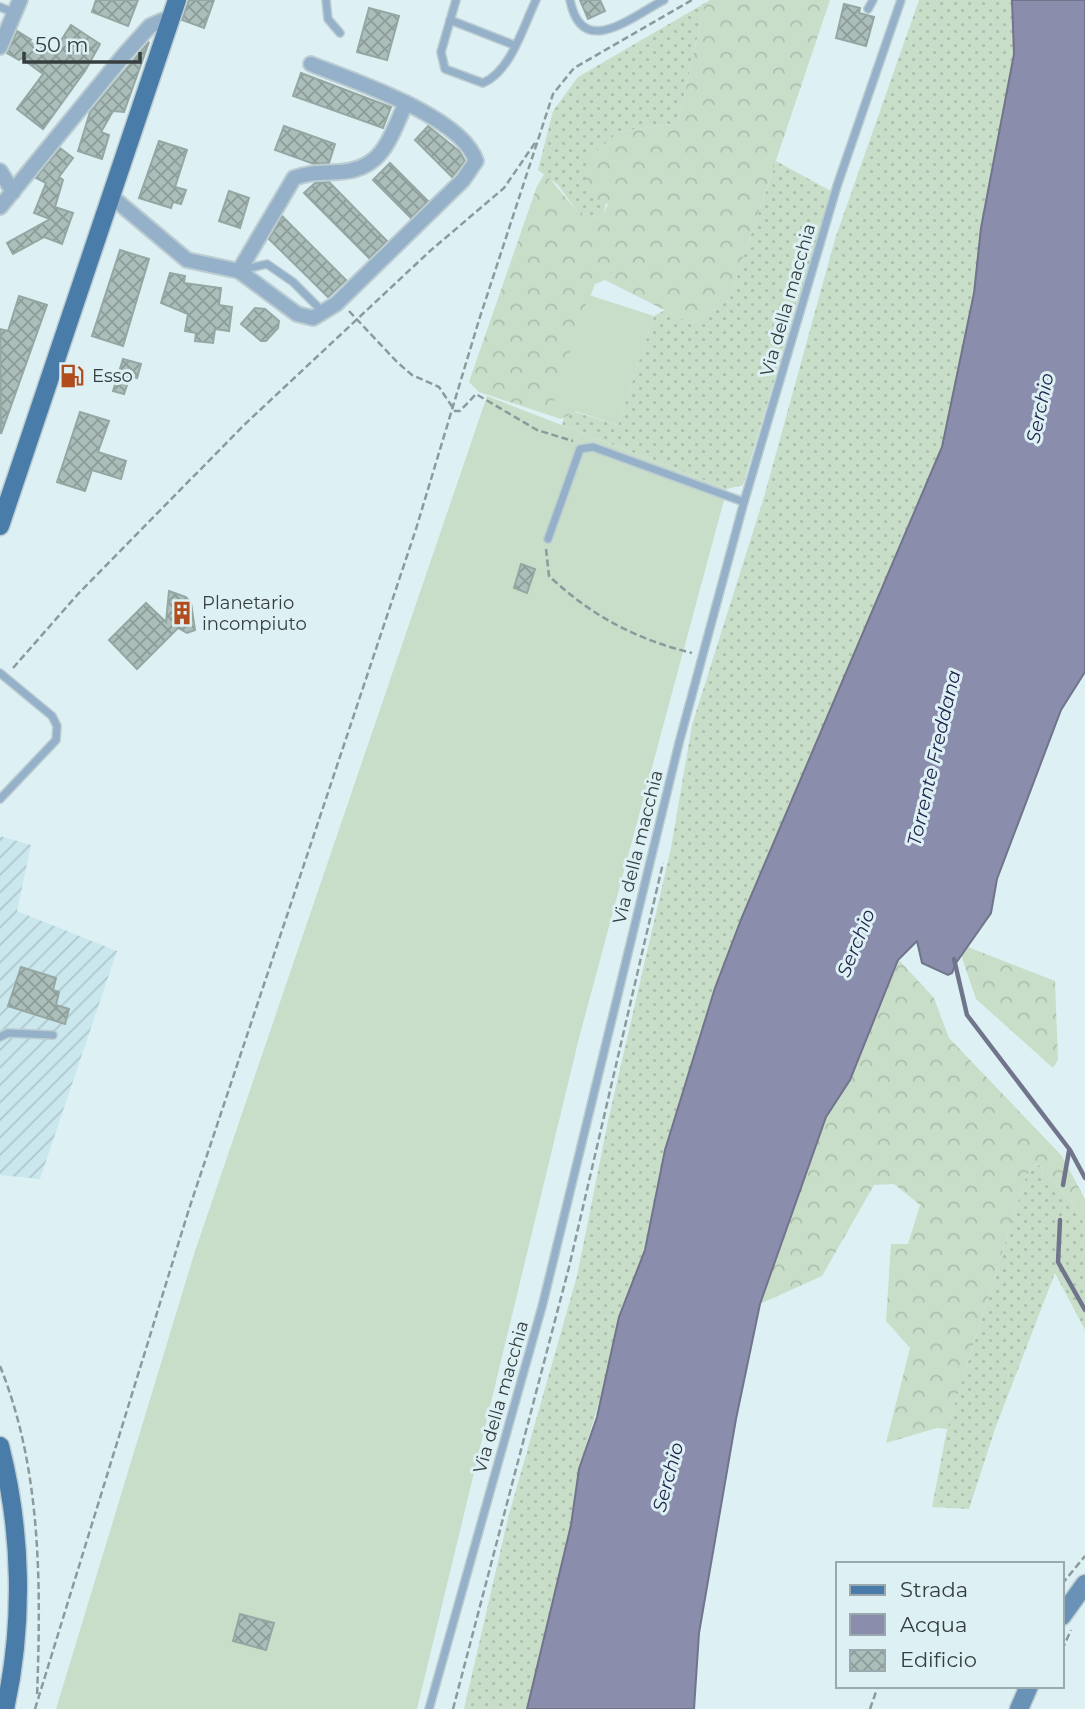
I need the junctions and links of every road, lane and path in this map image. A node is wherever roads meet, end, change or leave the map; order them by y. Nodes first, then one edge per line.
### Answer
1 (326, 0) edge
2 (456, 0) edge
3 (536, 0) edge
4 (570, 0) edge
5 (664, 0) edge
6 (692, 0) edge
7 (873, 0) edge
8 (901, 0) edge
9 (0, 7) edge
10 (17, 7) edge
11 (175, 8) edge
12 (868, 9) dead end
13 (450, 20) junction
14 (340, 33) dead end
15 (514, 45) junction
16 (0, 47) edge
17 (311, 64) dead end
18 (407, 103) junction
19 (539, 137) junction
20 (0, 172) edge
21 (13, 192) junction
22 (112, 197) junction
23 (0, 207) edge
24 (239, 271) junction
25 (330, 308) junction
26 (358, 319) junction
27 (452, 409) junction
28 (593, 447) junction
29 (744, 502) junction
30 (0, 526) edge
31 (548, 538) joint
32 (683, 651) dead end
33 (3, 675) edge
34 (0, 799) edge
35 (644, 954) dead end
36 (53, 1035) dead end
37 (0, 1037) edge
38 (0, 1446) edge
39 (1085, 1556) edge
40 (1064, 1582) edge
41 (1085, 1584) edge
42 (1064, 1613) edge
43 (877, 1688) edge
44 (1028, 1688) edge
45 (5, 1709) edge
46 (35, 1709) edge
47 (429, 1709) edge
48 (453, 1709) edge
49 (870, 1709) edge
50 (1019, 1709) edge

1 - 14 lane
2 - 13 lane
3 - 15 lane
4 - 5 lane
6 - 19 path
7 - 12 lane
8 - 29 lane, Via della macchia
9 - 10 lane
10 - 16 street
11 - 21 street
11 - 22 main road
13 - 15 lane
13 - 15 lane
17 - 18 street
18 - 24 street
18 - 25 street
19 - 26 path
19 - 27 path
20 - 21 street
21 - 23 street
22 - 24 street
22 - 30 main road
24 - 25 lane
24 - 25 street
25 - 26 path
26 - 27 path
26 - 33 path
27 - 28 path
27 - 46 path
28 - 29 lane
28 - 31 lane
29 - 47 lane, Via della macchia
31 - 32 path
33 - 34 lane
35 - 48 path
36 - 37 lane
38 - 45 main road
39 - 40 path
41 - 42 main road
43 - 49 path
44 - 50 main road

